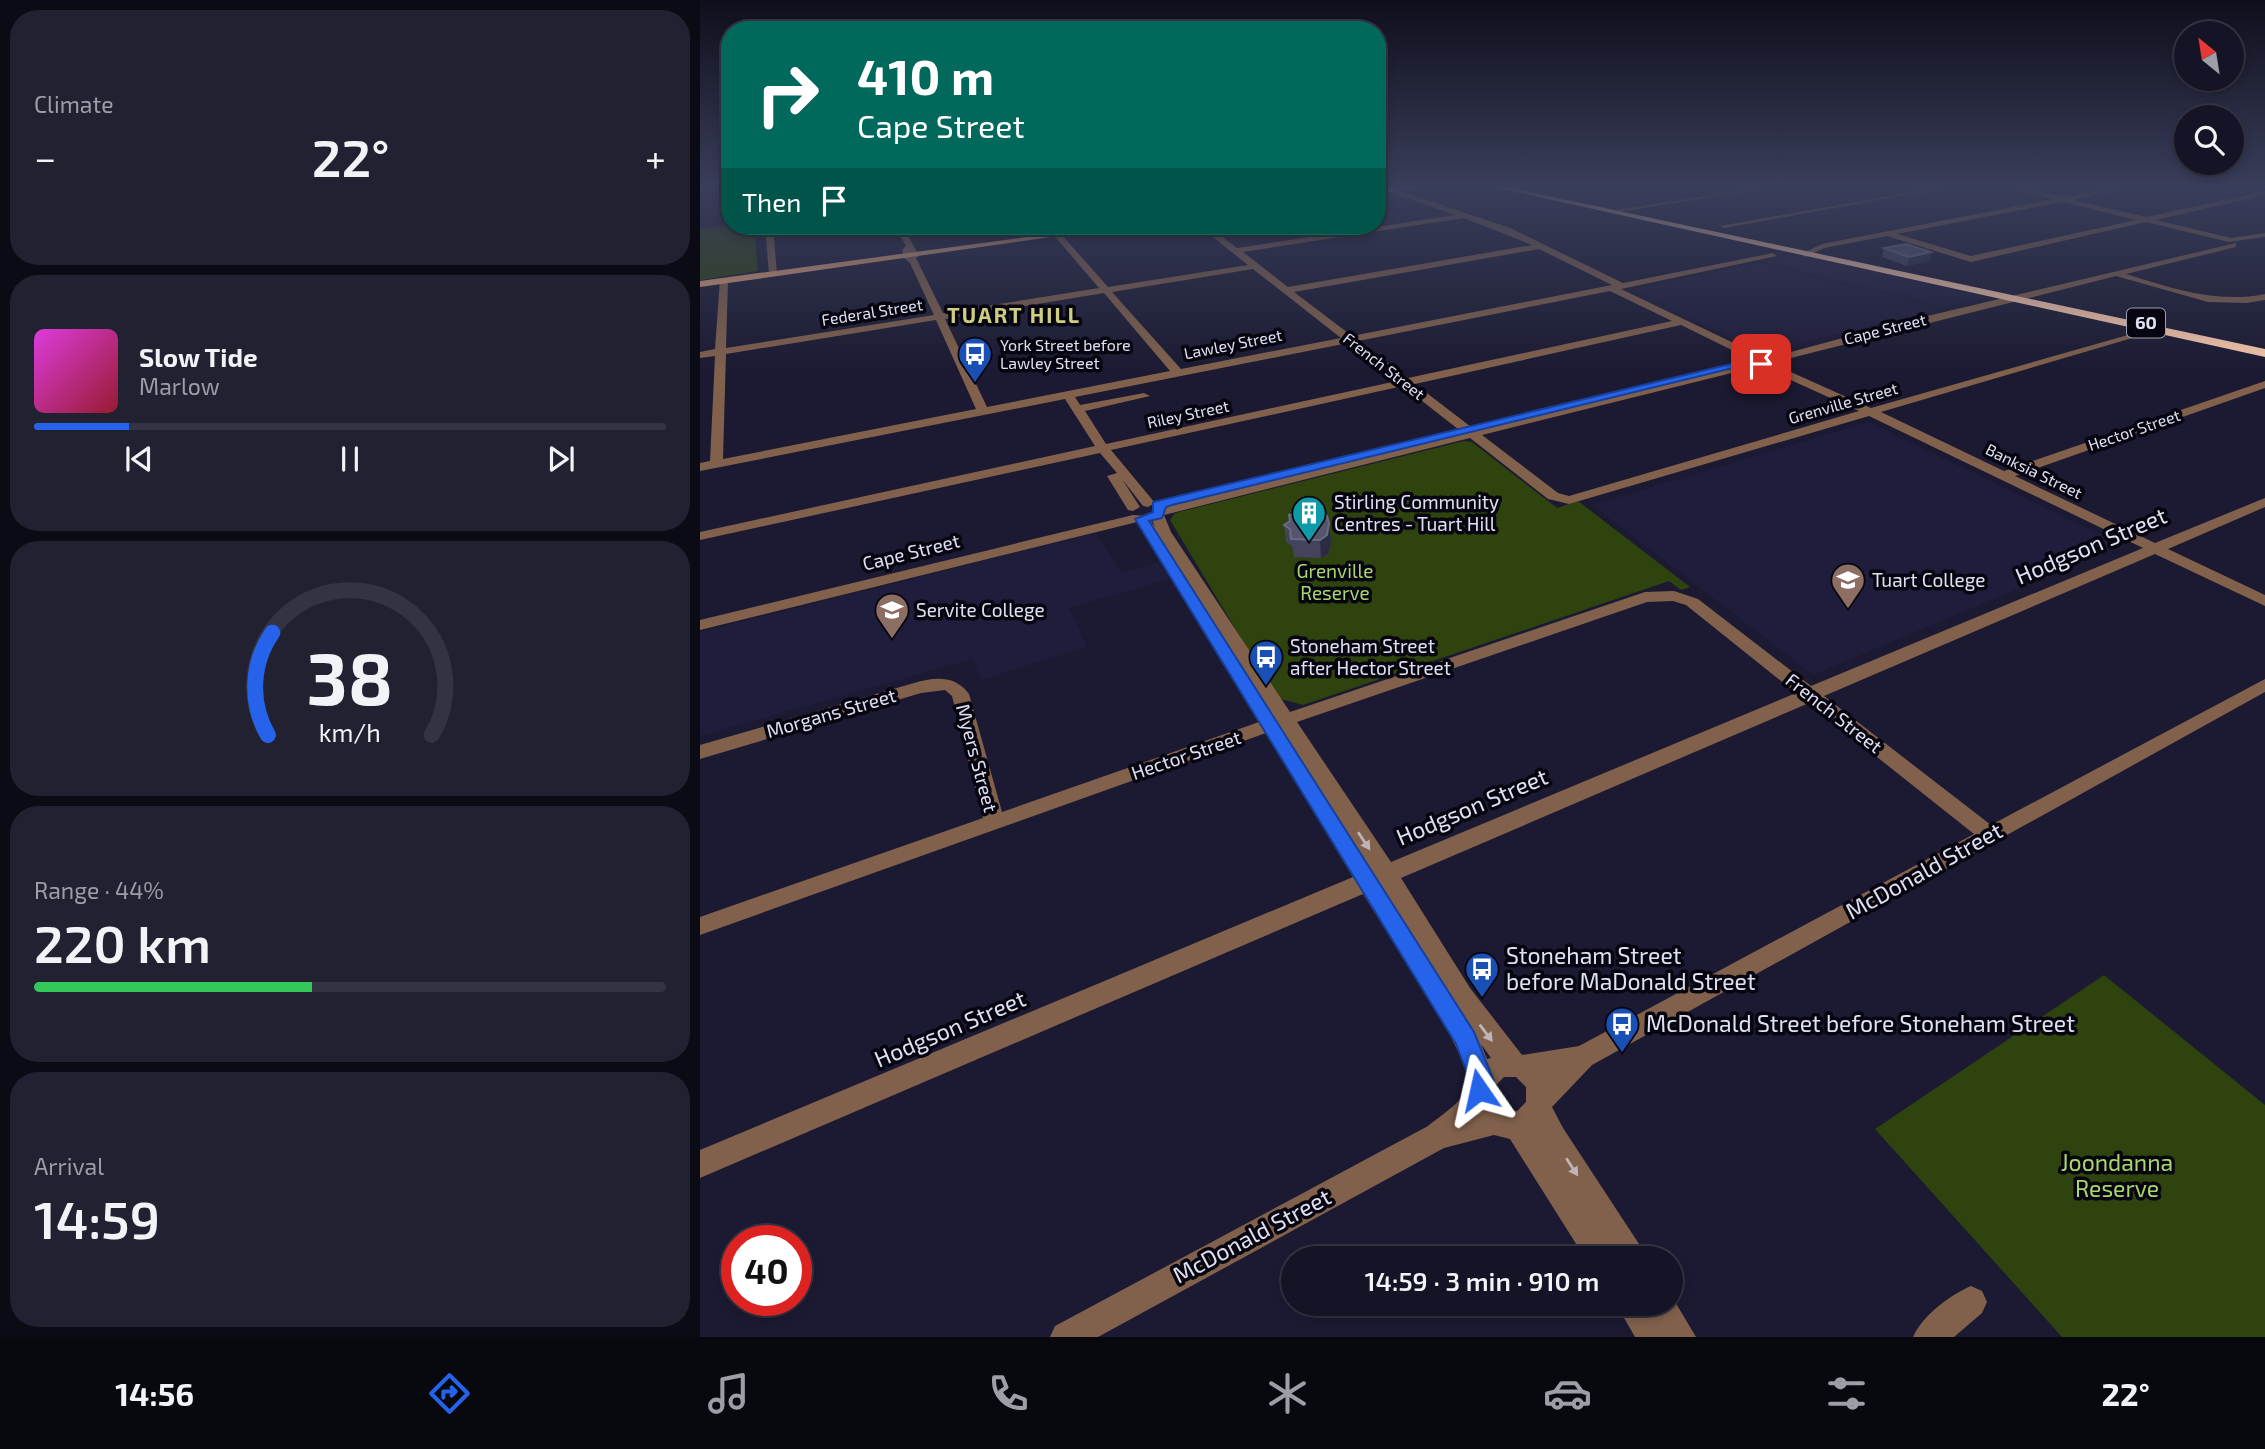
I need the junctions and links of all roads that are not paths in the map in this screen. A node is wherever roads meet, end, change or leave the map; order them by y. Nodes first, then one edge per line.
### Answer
1 (771, 247) edge
2 (908, 247) edge
3 (967, 247) edge
4 (1069, 247) edge
5 (1230, 247) edge
6 (1258, 247) edge
7 (1533, 247) edge
8 (1544, 247) edge
9 (1786, 247) edge
10 (1789, 247) edge
11 (1825, 247) edge
12 (1934, 247) edge
13 (2019, 247) edge
14 (2220, 247) edge
15 (1235, 251) junction
16 (1812, 253) junction
17 (911, 255) junction
18 (1773, 256) dead end
19 (1256, 266) junction
20 (1898, 272) junction
21 (2113, 272) junction
22 (773, 274) junction
23 (723, 281) junction
24 (700, 284) edge
25 (1617, 287) junction
26 (1106, 290) junction
27 (1287, 290) junction
28 (2016, 297) junction
29 (2265, 297) edge
30 (2047, 298) junction
31 (1986, 300) junction
32 (939, 317) junction
33 (1682, 322) junction
34 (2124, 323) junction
35 (2152, 329) junction
36 (2126, 338) junction
37 (1351, 339) junction
38 (2265, 351) edge
39 (721, 352) junction
40 (700, 355) edge
41 (1759, 359) junction
42 (1178, 373) junction
43 (1405, 383) junction
44 (2265, 384) edge
45 (2244, 392) junction
46 (1068, 395) junction
47 (1144, 396) dead end
48 (2265, 399) edge
49 (1077, 409) junction
50 (983, 411) junction
51 (1870, 412) junction
52 (1468, 432) junction
53 (1105, 449) junction
54 (716, 464) junction
55 (700, 467) edge
56 (2002, 476) junction
57 (1569, 500) joint
58 (2265, 502) edge
59 (1145, 511) junction
60 (700, 536) edge
61 (2155, 548) junction
62 (1674, 596) joint
63 (2265, 601) edge
64 (700, 618) edge
65 (700, 625) edge
66 (2265, 685) edge
67 (1808, 693) junction
68 (960, 694) joint
69 (1277, 722) junction
70 (700, 751) edge
71 (994, 822) junction
72 (1990, 835) junction
73 (1377, 875) junction
74 (700, 926) edge
75 (1583, 1057) junction
76 (1519, 1067) junction
77 (1480, 1090) junction
78 (1523, 1113) junction
79 (1438, 1136) junction
80 (700, 1164) edge
81 (1595, 1246) edge
82 (1622, 1246) edge
83 (1971, 1302) dead end
84 (1640, 1316) edge
85 (1667, 1316) edge
86 (1066, 1337) edge
87 (1653, 1337) edge
88 (1680, 1337) edge
89 (1929, 1337) edge

1 - 22 street
2 - 17 street
3 - 17 main road
4 - 26 street
5 - 15 street, French Street
6 - 15 street
7 - 27 street
8 - 25 street, Banksia Street
9 - 16 highway, 60
10 - 16 highway, 60
11 - 16 street
12 - 13 street
14 - 21 street
15 - 19 street, French Street
16 - 20 highway, 60
16 - 20 highway, 60
17 - 22 main road
17 - 32 street
18 - 25 street, Lawley Street
19 - 26 street, Federal Street
19 - 27 street, French Street
20 - 28 highway, 60
20 - 31 highway, 60
21 - 28 street
21 - 29 street
21 - 30 street
22 - 23 main road
23 - 24 main road
23 - 39 street
25 - 33 street, Banksia Street
25 - 37 street, Lawley Street
26 - 32 street, Federal Street
26 - 42 street
27 - 37 street, French Street
28 - 30 highway, 60
28 - 31 highway, 60
28 - 34 highway, 60
30 - 38 highway, 60
31 - 41 street, Cape Street
32 - 39 street, Federal Street
32 - 50 street
33 - 41 street, Banksia Street
33 - 43 street, Riley Street
34 - 35 highway, 60
34 - 36 street
35 - 36 street, Grenville Street
35 - 38 highway, 60
36 - 51 street, Grenville Street
37 - 42 street, Lawley Street
37 - 43 street, French Street
39 - 40 street, Federal Street
39 - 54 street
41 - 51 street, Banksia Street
41 - 52 street, Cape Street
42 - 46 street, Lawley Street
43 - 52 street, French Street
43 - 53 street, Riley Street
44 - 45 street, Hector Street
45 - 48 street
45 - 56 street, Hector Street
46 - 49 street
46 - 50 street, Lawley Street
47 - 49 street
49 - 53 street
50 - 54 street, Lawley Street
51 - 56 street, Banksia Street
51 - 57 street, Grenville Street
52 - 57 street, French Street
52 - 59 street, Cape Street
53 - 59 street
53 - 60 street, Riley Street
54 - 55 street, Lawley Street
56 - 61 street, Banksia Street
58 - 61 street, Hodgson Street
59 - 64 street, Cape Street
59 - 65 street, Cape Street
59 - 69 street
61 - 63 street, Banksia Street
61 - 67 street, Hodgson Street
62 - 67 street, French Street
62 - 69 street, Hector Street
66 - 72 street, McDonald Street
67 - 72 street, French Street
67 - 73 street, Hodgson Street
68 - 70 street, Morgans Street
68 - 71 street, Myers Street
69 - 71 street, Hector Street
69 - 73 street
71 - 74 street, Hector Street
72 - 75 street, McDonald Street
73 -> 76 street
73 - 77 street
73 - 80 street, Hodgson Street
75 - 76 street, McDonald Street
75 - 78 street, McDonald Street
76 - 77 street
76 - 78 street
77 - 78 street
77 - 79 street, McDonald Street
78 - 79 street, McDonald Street
78 - 81 street
78 -> 82 street
79 - 86 street, McDonald Street
83 - 89 street
84 - 87 street
85 - 88 street

